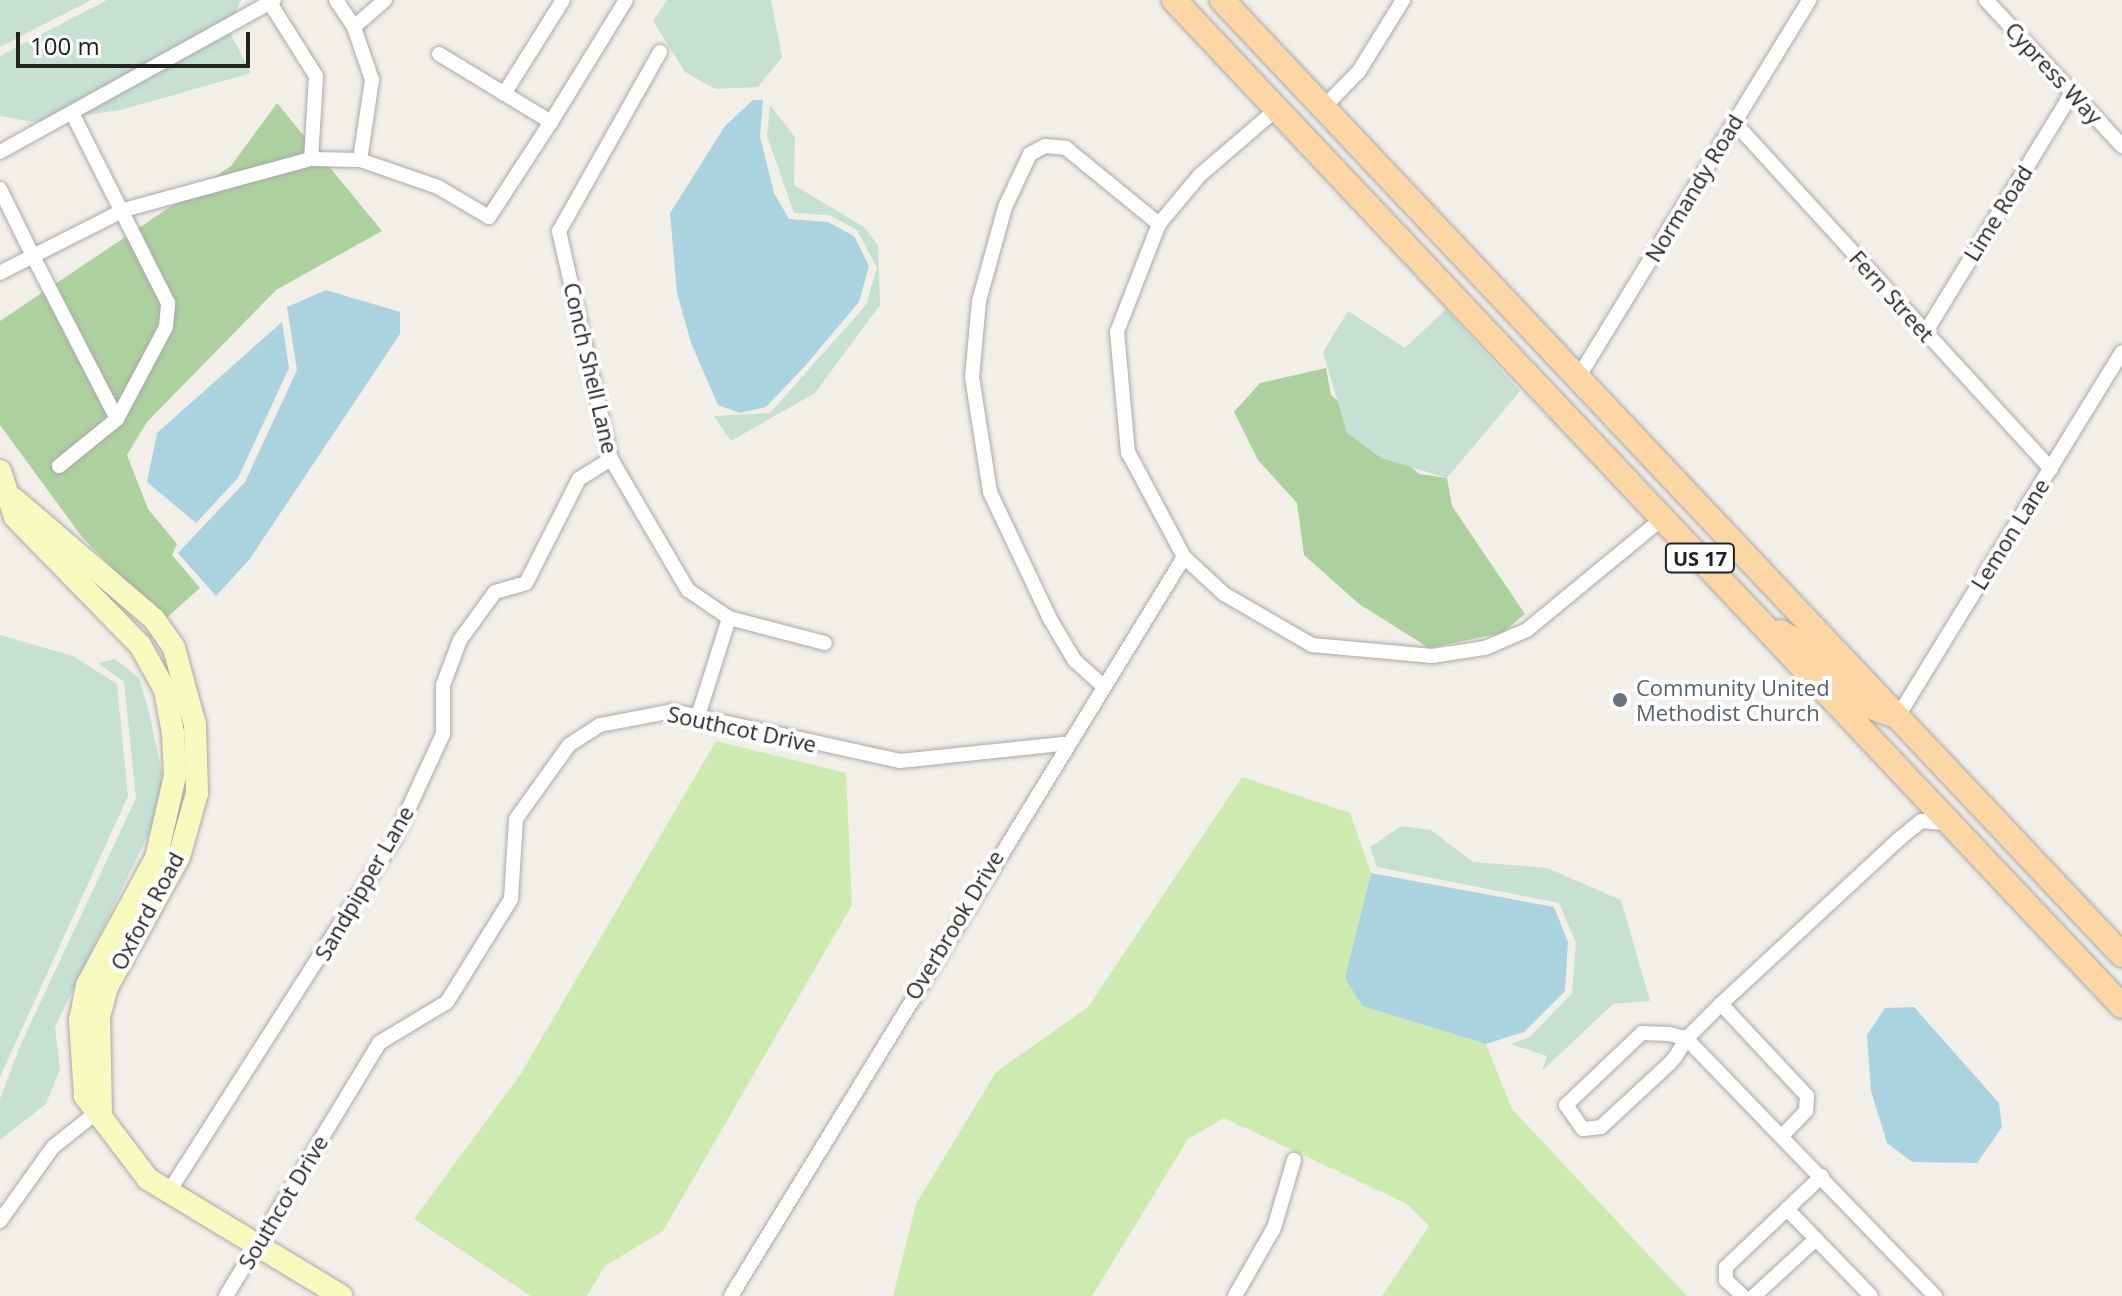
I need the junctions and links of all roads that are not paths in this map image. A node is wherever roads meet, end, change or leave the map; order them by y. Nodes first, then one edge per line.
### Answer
1 (336, 0) edge
2 (385, 0) edge
3 (563, 0) edge
4 (626, 0) edge
5 (1174, 0) edge
6 (1222, 0) edge
7 (1403, 0) edge
8 (1809, 0) edge
9 (1986, 0) edge
10 (272, 1) edge
11 (354, 27) junction
12 (660, 52) dead end
13 (439, 54) dead end
14 (1249, 78) junction
15 (2072, 93) junction
16 (504, 94) junction
17 (1325, 106) junction
18 (1278, 108) junction
19 (72, 113) junction
20 (551, 122) junction
21 (1734, 122) junction
22 (2122, 146) edge
23 (0, 152) edge
24 (311, 159) junction
25 (360, 160) junction
26 (0, 189) edge
27 (124, 210) junction
28 (1159, 224) junction
29 (33, 256) junction
30 (0, 273) edge
31 (1925, 333) junction
32 (1502, 345) junction
33 (2122, 352) edge
34 (1579, 376) junction
35 (117, 419) junction
36 (611, 459) junction
37 (59, 466) dead end
38 (2051, 469) junction
39 (0, 471) edge
40 (1663, 518) junction
41 (1730, 537) junction
42 (1184, 557) junction
43 (729, 618) junction
44 (1761, 622) junction
45 (825, 643) dead end
46 (1102, 685) junction
47 (698, 716) junction
48 (1898, 716) junction
49 (1063, 744) junction
50 (1891, 759) junction
51 (1956, 829) junction
52 (2021, 845) junction
53 (2060, 940) junction
54 (2122, 955) edge
55 (2122, 964) edge
56 (1721, 1004) junction
57 (2122, 1006) edge
58 (1687, 1040) junction
59 (101, 1109) junction
60 (1783, 1135) junction
61 (1294, 1160) dead end
62 (1822, 1176) junction
63 (168, 1193) junction
64 (1787, 1209) junction
65 (0, 1221) edge
66 (1816, 1239) junction
67 (257, 1245) junction
68 (226, 1296) edge
69 (341, 1296) edge
70 (731, 1296) edge
71 (1235, 1296) edge
72 (1743, 1296) edge
73 (1754, 1296) edge
74 (1871, 1296) edge
75 (1935, 1296) edge

1 - 11 street
2 - 11 street
3 - 16 street
4 - 20 street
5 - 14 main road, US 17
6 - 17 main road, US 17
7 - 17 street
8 - 21 street, Normandy Road
9 - 15 street, Cypress Way
10 - 19 street
10 - 24 street
11 - 25 street
12 - 36 street, Conch Shell Lane
13 - 16 street
14 - 17 main road
14 - 18 main road, US 17
15 - 22 street, Cypress Way
15 - 31 street, Lime Road
16 - 20 street
17 - 34 main road, US 17
18 - 28 street
18 - 32 main road, US 17
19 - 23 street
19 - 27 street
20 - 25 street
21 - 31 street, Fern Street
21 - 34 street, Normandy Road
24 - 25 street
24 - 27 street
26 - 29 street
27 - 29 street
27 - 35 street
28 - 42 street
28 - 46 street
29 - 30 street
29 - 35 street
31 - 38 street, Fern Street
32 - 34 main road
32 - 40 main road, US 17
33 - 38 street, Lemon Lane
34 - 41 main road, US 17
35 - 37 street
36 - 43 street, Conch Shell Lane
36 - 63 street, Sandpipper Lane
38 - 48 street, Lemon Lane
39 - 59 street, Oxford Road
40 - 41 main road
40 - 42 street
40 - 44 main road, US 17
41 - 48 main road, US 17
42 - 46 street, Overbrook Drive
43 - 45 street, Conch Shell Lane
43 - 47 street
44 - 48 main road
44 - 50 main road, US 17
46 - 49 street, Overbrook Drive
47 - 49 street, Southcot Drive
47 - 67 street, Southcot Drive
48 - 52 main road, US 17
49 - 70 street, Overbrook Drive
50 - 51 main road, US 17
50 - 52 main road
51 - 53 main road, US 17
51 - 56 street
52 - 54 main road, US 17
53 - 55 main road
53 - 57 main road, US 17
56 - 58 street
56 - 60 street
58 - 58 street
58 - 60 street
59 - 63 street, Oxford Road
59 - 65 street
60 - 62 street
61 - 71 street
62 - 64 street
62 - 75 street
63 - 67 street, Oxford Road
64 - 66 street
64 - 72 street
66 - 73 street
66 - 74 street
67 - 68 street, Southcot Drive
67 - 69 street, Oxford Road

